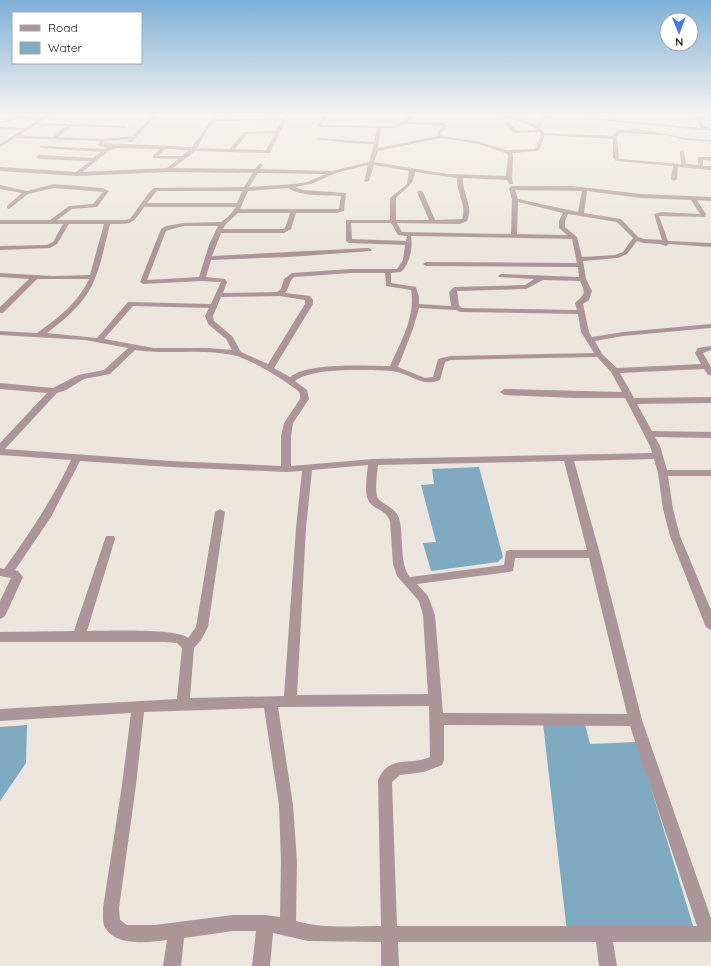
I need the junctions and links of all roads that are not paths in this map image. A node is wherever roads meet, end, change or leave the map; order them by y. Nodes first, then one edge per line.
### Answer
1 (79, 159) edge
2 (153, 159) edge
3 (183, 159) edge
4 (372, 159) edge
5 (511, 159) edge
6 (617, 159) edge
7 (683, 159) edge
8 (700, 159) edge
9 (96, 160) joint
10 (150, 162) dead end
11 (371, 163) junction
12 (260, 165) dead end
13 (676, 165) junction
14 (684, 165) junction
15 (701, 167) junction
16 (711, 168) edge
17 (0, 169) edge
18 (168, 170) junction
19 (412, 170) junction
20 (257, 171) junction
21 (334, 172) junction
22 (77, 174) junction
23 (460, 176) junction
24 (509, 178) junction
25 (674, 179) dead end
26 (91, 181) junction
27 (366, 181) dead end
28 (0, 187) edge
29 (290, 187) junction
30 (512, 188) junction
31 (247, 189) junction
32 (585, 189) junction
33 (420, 192) dead end
34 (26, 193) junction
35 (693, 199) junction
36 (711, 199) edge
37 (515, 200) junction
38 (144, 205) junction
39 (9, 207) dead end
40 (238, 208) junction
41 (294, 211) junction
42 (566, 212) junction
43 (581, 215) junction
44 (394, 221) junction
45 (0, 222) edge
46 (52, 222) junction
47 (67, 222) junction
48 (107, 222) junction
49 (433, 222) junction
50 (220, 228) junction
51 (409, 235) junction
52 (514, 235) junction
53 (574, 237) junction
54 (636, 238) junction
55 (408, 243) junction
56 (666, 244) junction
57 (711, 245) edge
58 (0, 248) edge
59 (369, 250) dead end
60 (208, 258) junction
61 (581, 262) junction
62 (426, 264) dead end
63 (388, 272) junction
64 (0, 275) edge
65 (501, 276) dead end
66 (35, 277) junction
67 (93, 277) junction
68 (543, 277) junction
69 (202, 279) junction
70 (583, 279) junction
71 (218, 294) junction
72 (279, 294) junction
73 (212, 306) junction
74 (415, 306) junction
75 (457, 308) junction
76 (0, 311) edge
77 (581, 312) junction
78 (711, 326) edge
79 (0, 333) edge
80 (39, 335) junction
81 (99, 340) junction
82 (590, 340) junction
83 (134, 347) junction
84 (711, 348) edge
85 (238, 354) junction
86 (599, 355) junction
87 (269, 369) junction
88 (393, 369) junction
89 (709, 370) edge
90 (615, 371) junction
91 (290, 381) junction
92 (0, 386) edge
93 (54, 391) junction
94 (504, 392) dead end
95 (630, 398) junction
96 (711, 400) edge
97 (648, 434) junction
98 (711, 435) edge
99 (0, 450) edge
100 (658, 456) junction
101 (77, 457) junction
102 (568, 458) junction
103 (373, 462) junction
104 (307, 468) junction
105 (286, 469) junction
106 (663, 473) junction
107 (711, 473) edge
108 (220, 512) dead end
109 (110, 539) dead end
110 (594, 554) junction
111 (4, 573) edge
112 (408, 581) junction
113 (0, 614) edge
114 (711, 625) edge
115 (79, 636) junction
116 (0, 637) edge
117 (188, 646) junction
118 (436, 700) junction
119 (290, 701) junction
120 (270, 702) junction
121 (183, 704) junction
122 (138, 708) junction
123 (0, 715) edge
124 (437, 718) junction
125 (635, 720) junction
126 (265, 923) junction
127 (288, 927) junction
128 (177, 930) junction
129 (389, 934) junction
130 (710, 934) edge
131 (604, 935) junction
132 (172, 966) edge
133 (261, 966) edge
134 (390, 966) edge
135 (608, 966) edge

1 - 9 street
2 - 10 street
3 - 18 street
4 - 11 street
5 - 24 street
6 - 13 street
7 - 14 street
8 - 15 street
9 - 22 street
11 - 19 street
11 - 21 street
11 - 27 street
12 - 20 street
13 - 14 street
13 - 25 street
14 - 15 street
15 - 16 street
17 - 22 street
18 - 20 street
18 - 26 street
19 - 23 street
19 - 44 street
20 - 21 street
20 - 31 street
21 - 29 street
22 - 26 street
23 - 24 street
23 - 49 street
24 - 30 street
26 - 34 street
26 - 46 street
28 - 34 street
29 - 31 street
29 - 41 street
30 - 32 street
30 - 37 street
31 - 38 street
31 - 40 street
32 - 35 street
32 - 43 street
33 - 49 street
34 - 39 street
35 - 36 street
35 - 56 street
37 - 42 street
37 - 52 street
38 - 40 street
38 - 48 street
40 - 41 street
40 - 50 street
41 - 50 street
42 - 43 street
42 - 53 street
43 - 54 street
44 - 49 street
44 - 51 street
44 - 55 street
45 - 46 street
46 - 47 street
47 - 48 street
47 - 58 street
48 - 67 street
50 - 60 street
50 - 69 street
51 - 52 street
51 - 55 street
52 - 53 street
53 - 61 street
54 - 56 street
54 - 61 street
55 - 63 street
56 - 57 street
59 - 60 street
60 - 69 street
61 - 62 street
61 - 70 street
63 - 72 street
63 - 74 street
64 - 66 street
65 - 68 street
66 - 67 street
66 - 76 street
67 - 80 street
68 - 70 street
68 - 75 street
69 - 71 street
70 - 77 street
71 - 72 street
71 - 73 street
72 - 87 street
73 - 81 street
73 - 85 street
74 - 75 street
74 - 88 street
75 - 77 street
77 - 82 street
78 - 82 street
79 - 80 street
80 - 81 street
81 - 83 street
82 - 86 street
83 - 85 street
83 - 93 street
84 - 89 street
85 - 87 street
86 - 88 street
86 - 90 street
87 - 91 street
88 - 91 street
89 - 90 street
90 - 95 street
91 - 105 street
92 - 93 street
93 - 99 street
94 - 95 street
95 - 96 street
95 - 97 street
97 - 98 street
97 - 100 street
99 - 101 street
100 - 102 street
100 - 106 street
101 - 105 street
101 - 111 street
102 - 103 street
102 - 110 street
103 - 104 street
103 - 112 street
104 - 105 street
104 - 119 street
106 - 107 street
106 - 114 street
108 - 117 street
109 - 115 street
110 - 112 street
110 - 125 street
111 - 113 street
112 - 118 street
115 - 116 street
115 - 117 street
117 - 121 street
118 - 119 street
118 - 124 street
119 - 120 street
120 - 121 street
120 - 127 street
121 - 122 street
122 - 123 street
122 - 128 street
124 - 125 street
124 - 129 street
125 - 130 street
126 - 127 street
126 - 128 street
126 - 133 street
127 - 129 street
128 - 132 street
129 - 131 street
129 - 134 street
130 - 131 street
131 - 135 street

